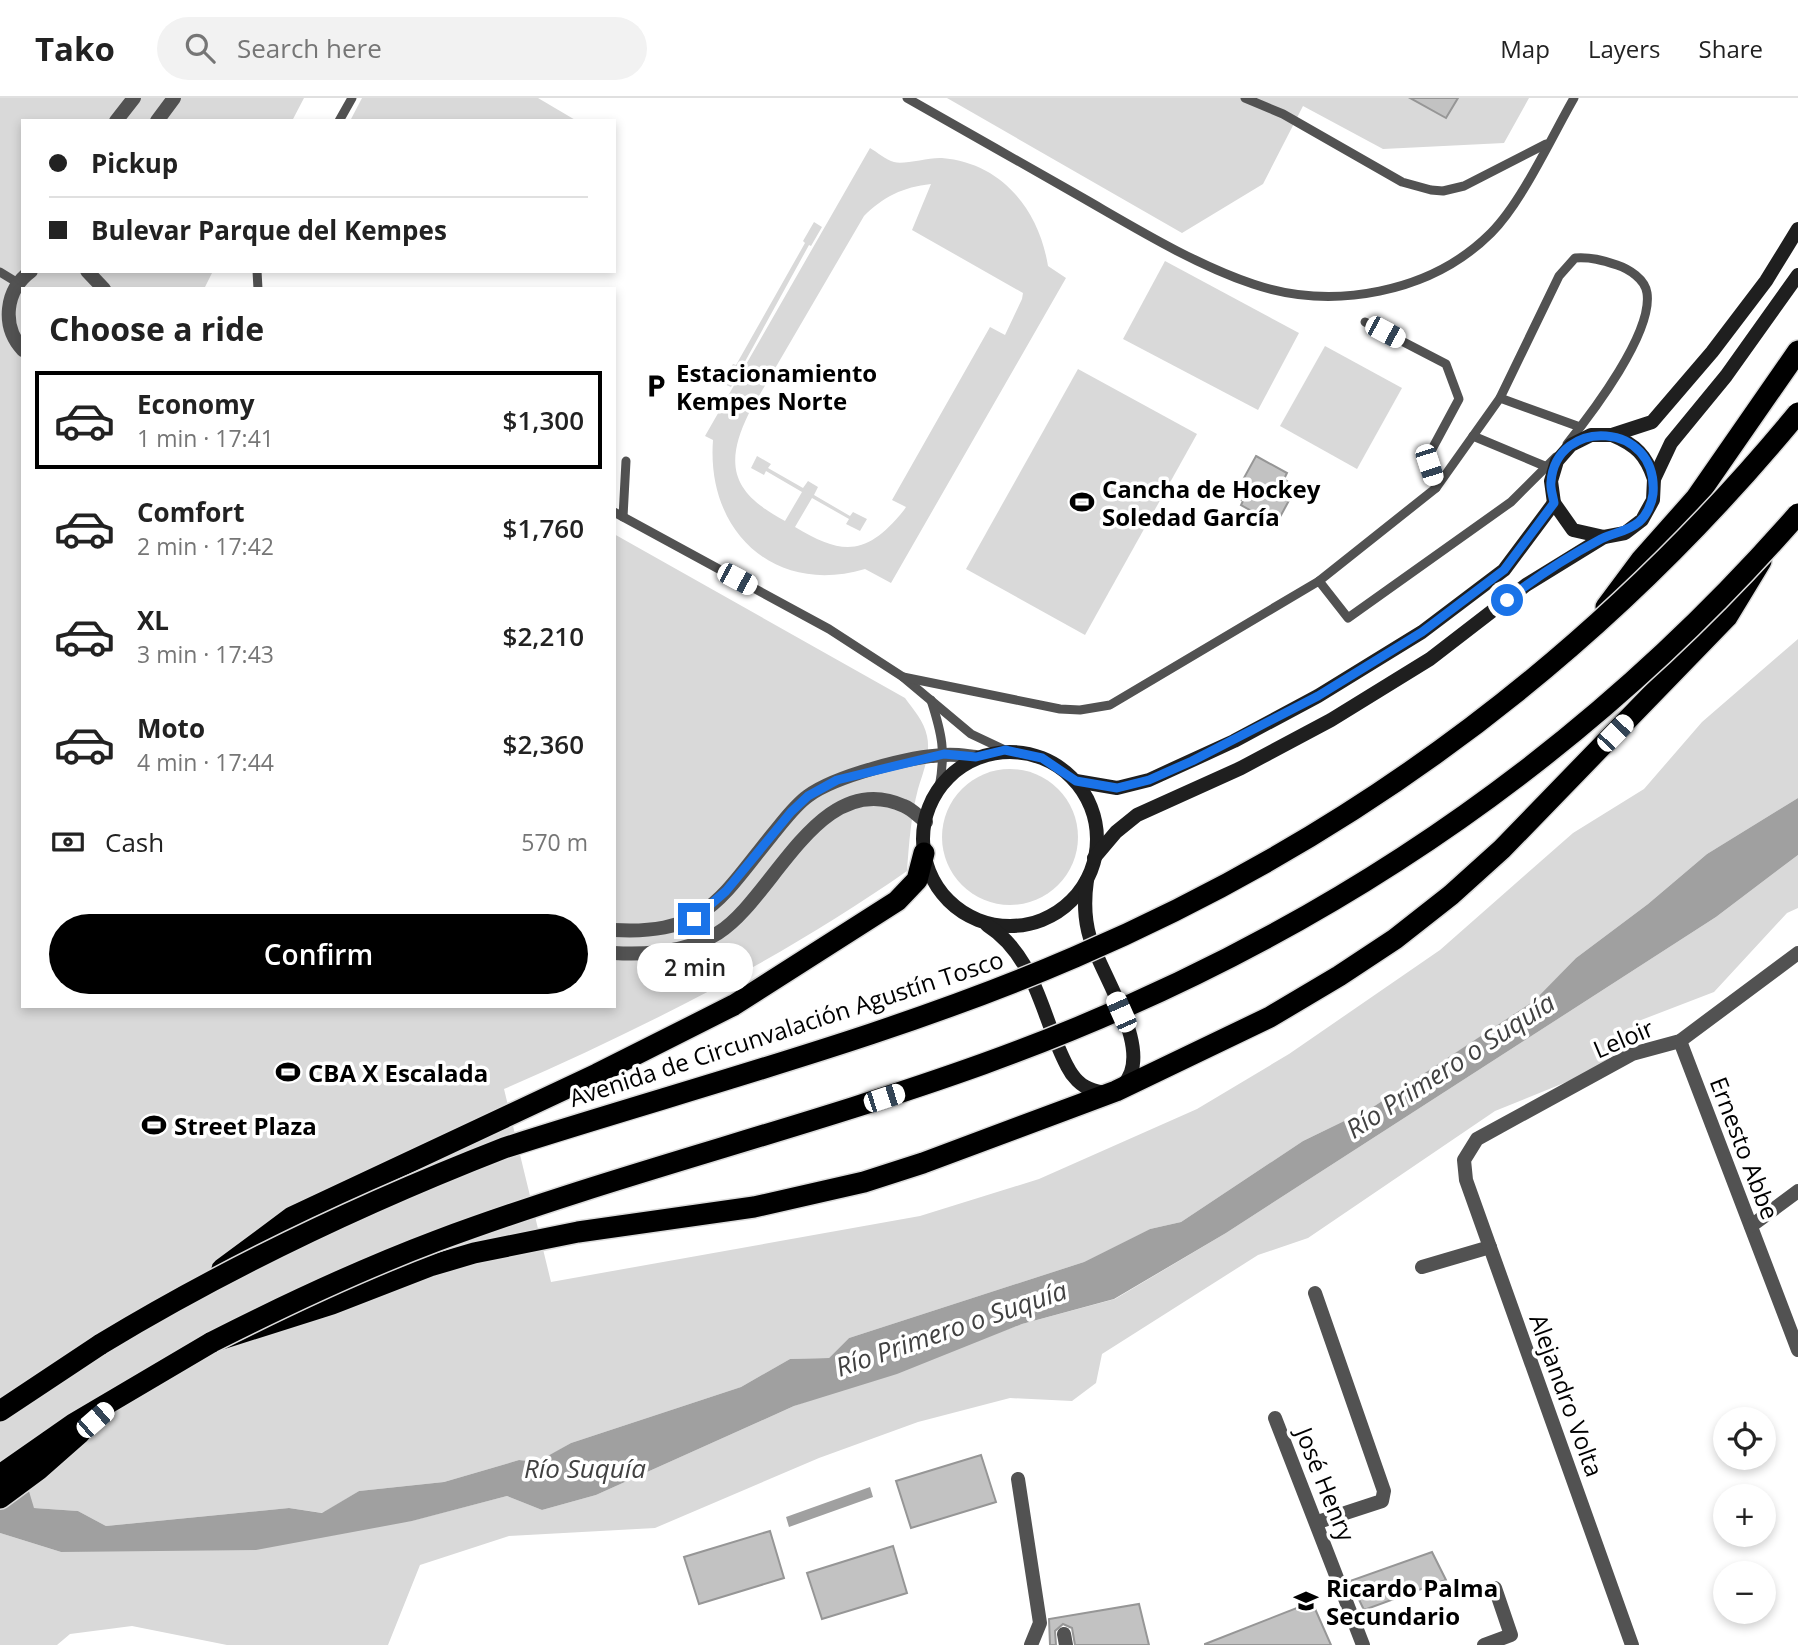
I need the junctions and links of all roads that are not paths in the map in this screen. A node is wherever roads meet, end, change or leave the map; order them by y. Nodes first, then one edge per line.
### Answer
1 (134, 98) edge
2 (174, 98) edge
3 (352, 98) edge
4 (907, 98) edge
5 (1245, 98) edge
6 (1574, 98) edge
7 (118, 119) edge
8 (158, 119) edge
9 (340, 119) edge
10 (1548, 143) junction
11 (1798, 229) edge
12 (0, 272) edge
13 (29, 273) edge
14 (92, 273) edge
15 (1798, 275) edge
16 (18, 283) junction
17 (102, 287) edge
18 (1365, 322) dead end
19 (21, 347) edge
20 (1798, 351) edge
21 (1500, 398) junction
22 (1798, 413) edge
23 (1580, 427) junction
24 (1612, 435) junction
25 (1473, 436) junction
26 (626, 461) dead end
27 (1547, 467) junction
28 (1654, 479) junction
29 (1436, 488) junction
30 (1554, 503) junction
31 (618, 514) edge
32 (1798, 514) edge
33 (1604, 537) junction
34 (1771, 545) junction
35 (1319, 581) junction
36 (1581, 640) junction
37 (903, 677) junction
38 (930, 699) junction
39 (1005, 750) junction
40 (944, 754) junction
41 (976, 757) junction
42 (1076, 781) junction
43 (939, 788) junction
44 (926, 821) junction
45 (924, 853) junction
46 (1091, 865) junction
47 (980, 920) junction
48 (616, 930) edge
49 (616, 953) edge
50 (1798, 953) edge
51 (1680, 1041) junction
52 (1116, 1091) junction
53 (1464, 1160) joint
54 (1798, 1191) edge
55 (1751, 1226) junction
56 (1490, 1247) junction
57 (1422, 1267) dead end
58 (192, 1291) junction
59 (1315, 1293) dead end
60 (212, 1342) junction
61 (101, 1344) junction
62 (1798, 1350) edge
63 (132, 1387) junction
64 (0, 1394) edge
65 (0, 1411) edge
66 (1275, 1418) dead end
67 (0, 1475) edge
68 (1018, 1479) dead end
69 (0, 1497) edge
70 (1318, 1522) junction
71 (1495, 1588) dead end
72 (1031, 1645) edge
73 (1363, 1645) edge
74 (1484, 1645) edge
75 (1632, 1645) edge

1 - 7 street
2 - 8 street
3 - 9 lane
4 - 10 lane
5 - 10 lane
6 - 10 lane
11 - 24 street
12 - 16 lane
13 - 16 street
14 - 17 street
15 - 28 street
16 - 19 street
18 - 29 lane
20 - 36 highway, bridge
21 - 23 lane
21 - 23 lane
21 - 25 lane
22 - 36 highway, Avenida de Circunvalación Agustín Tosco, bridge
23 - 27 lane
24 - 28 street
24 - 30 street
25 - 27 lane
25 - 29 lane
26 - 31 lane
27 - 35 lane
28 - 33 street
29 - 35 lane
30 - 33 street
30 - 42 street
31 - 37 lane
32 - 34 highway, bridge
33 - 46 street
34 - 52 highway, bridge
34 - 60 highway, bridge
35 - 37 lane
36 - 58 highway, Avenida de Circunvalación Agustín Tosco, bridge
37 - 38 lane
38 - 39 lane
38 - 40 lane
39 - 41 street
39 - 42 street
40 - 41 street
40 - 43 lane
40 - 48 street
41 - 43 street
42 - 46 street
43 - 44 street
44 - 45 street
44 - 49 street
45 - 47 street
45 - 58 highway, bridge
46 - 47 street
46 - 52 street
47 - 52 street
50 - 51 street, Leloir
51 - 53 street, Leloir
51 - 55 street, Ernesto Abbe
52 - 60 highway, bridge
53 - 56 street, Alejandro Volta
54 - 55 street
55 - 62 street, Ernesto Abbe
56 - 57 street
56 - 75 street, Alejandro Volta
58 - 61 highway, Avenida de Circunvalación Agustín Tosco, bridge
59 - 70 street
60 - 63 highway
61 - 64 highway
61 - 65 highway, Avenida de Circunvalación Agustín Tosco
63 - 67 highway
63 - 69 highway
66 - 70 street, José Henry
68 - 72 street
70 - 73 street, José Henry
71 - 74 street

